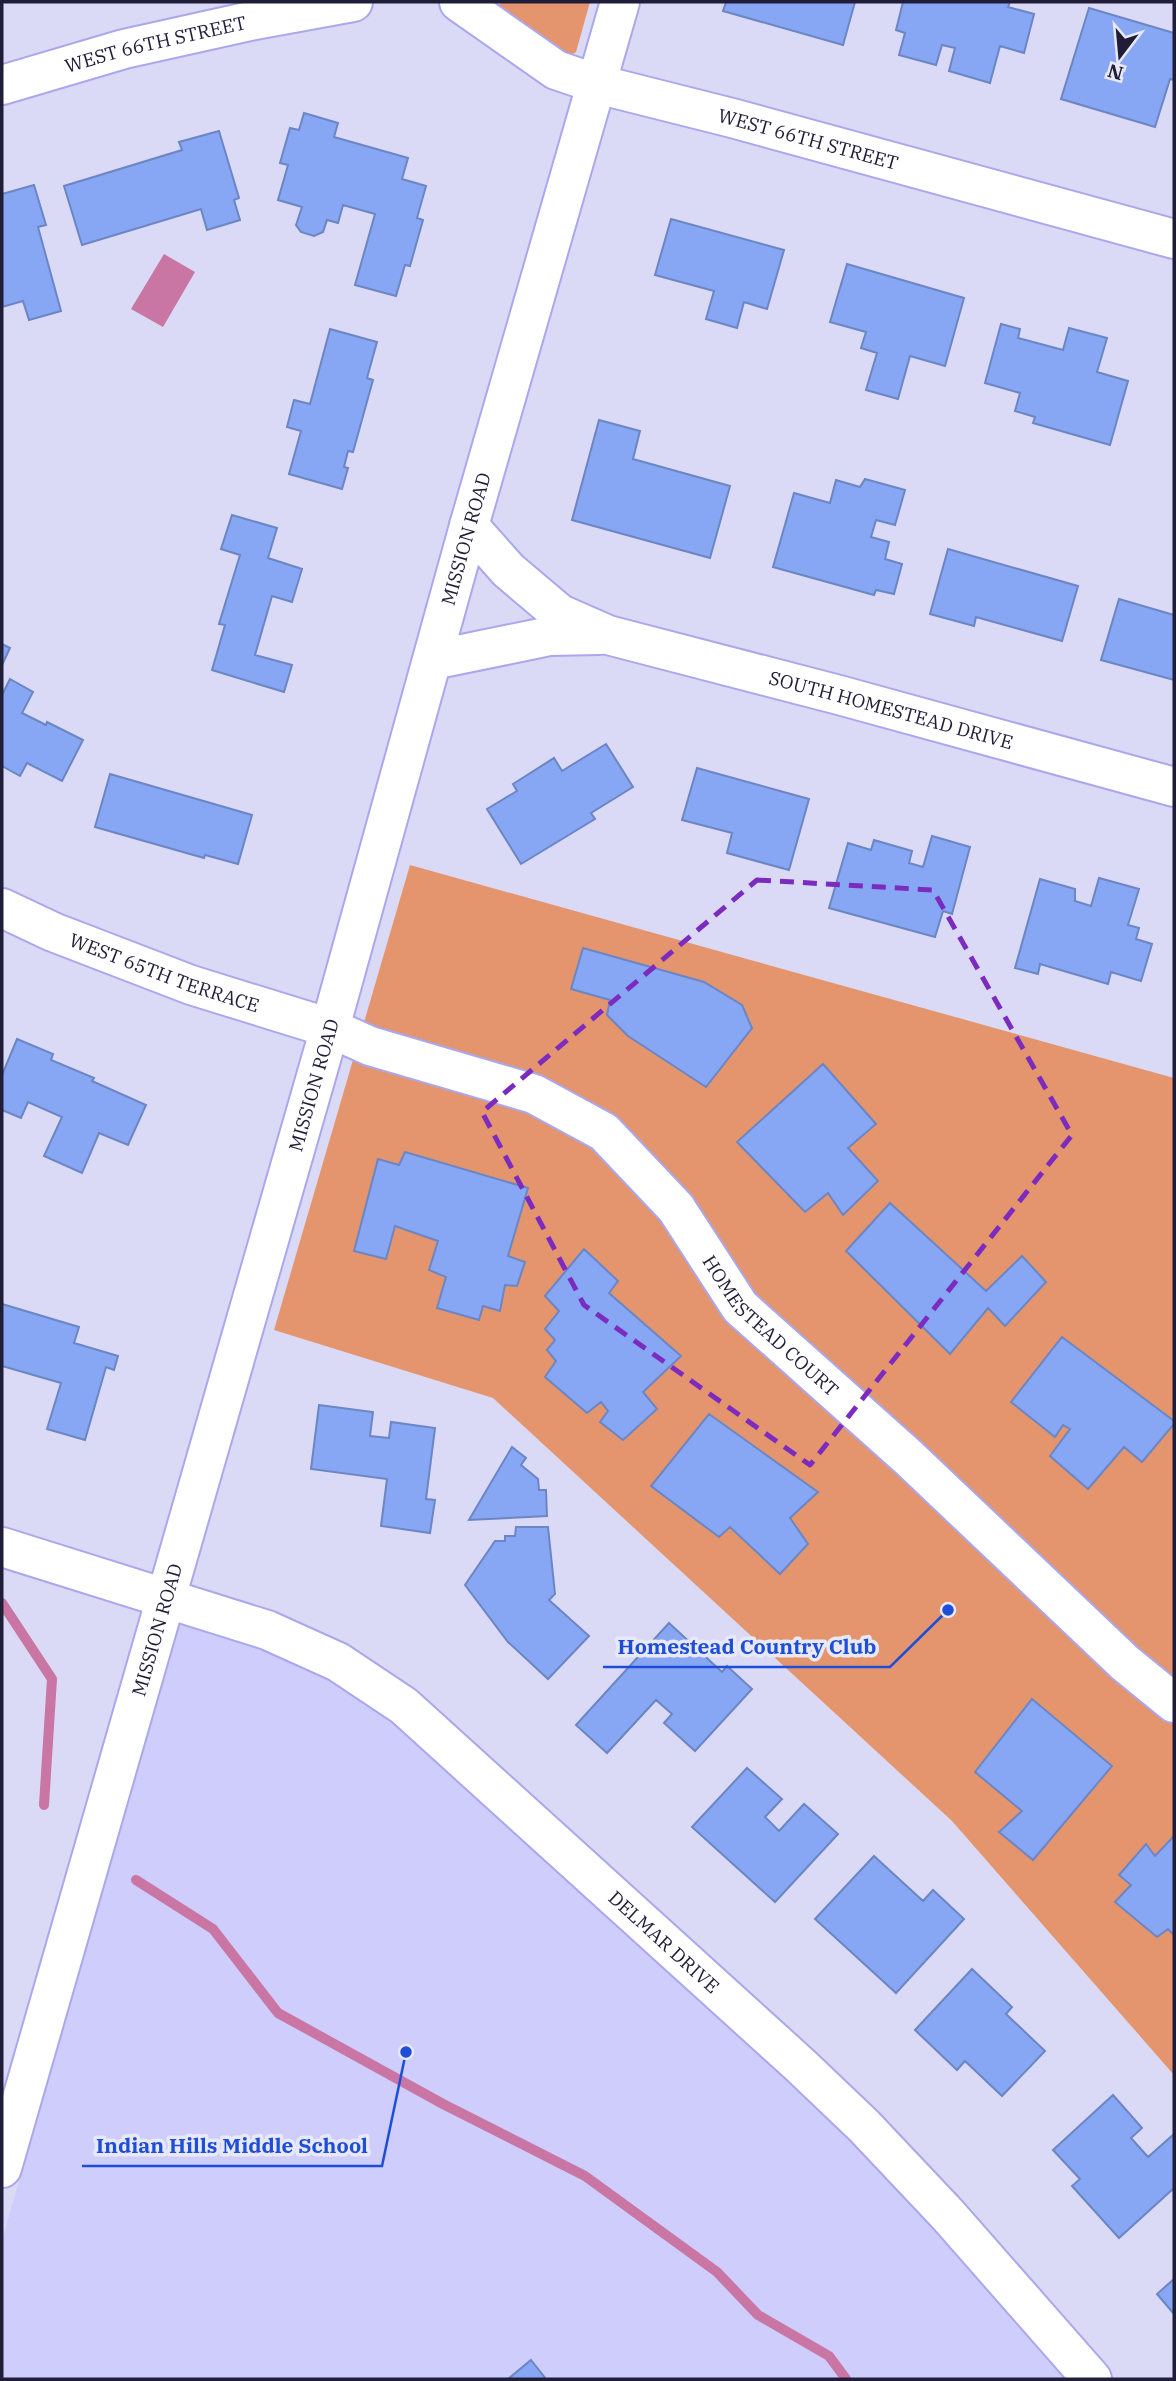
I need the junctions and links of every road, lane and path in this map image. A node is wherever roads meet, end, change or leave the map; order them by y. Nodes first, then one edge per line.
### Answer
1 (353, 2) edge
2 (459, 2) edge
3 (620, 2) edge
4 (597, 84) junction
5 (2, 85) edge
6 (1174, 239) edge
7 (469, 526) junction
8 (608, 635) junction
9 (433, 660) junction
10 (1174, 787) edge
11 (2, 908) edge
12 (330, 1028) junction
13 (2, 1547) edge
14 (165, 1600) junction
15 (1174, 1703) edge
16 (2, 2168) edge
17 (1092, 2379) edge

1 - 5 street, WEST 66TH STREET
2 - 4 street, WEST 66TH STREET
3 - 4 street, MISSION ROAD
4 - 6 street, WEST 66TH STREET
4 - 7 street, MISSION ROAD
7 - 8 street, SOUTH HOMESTEAD DRIVE
7 - 9 street, MISSION ROAD
8 - 9 street, SOUTH HOMESTEAD DRIVE
8 - 10 street, SOUTH HOMESTEAD DRIVE
9 - 12 street, MISSION ROAD
11 - 12 street, WEST 65TH TERRACE
12 - 14 street, MISSION ROAD
12 - 15 street, HOMESTEAD COURT
13 - 14 street, DELMAR DRIVE
14 - 16 street, MISSION ROAD
14 - 17 street, DELMAR DRIVE

